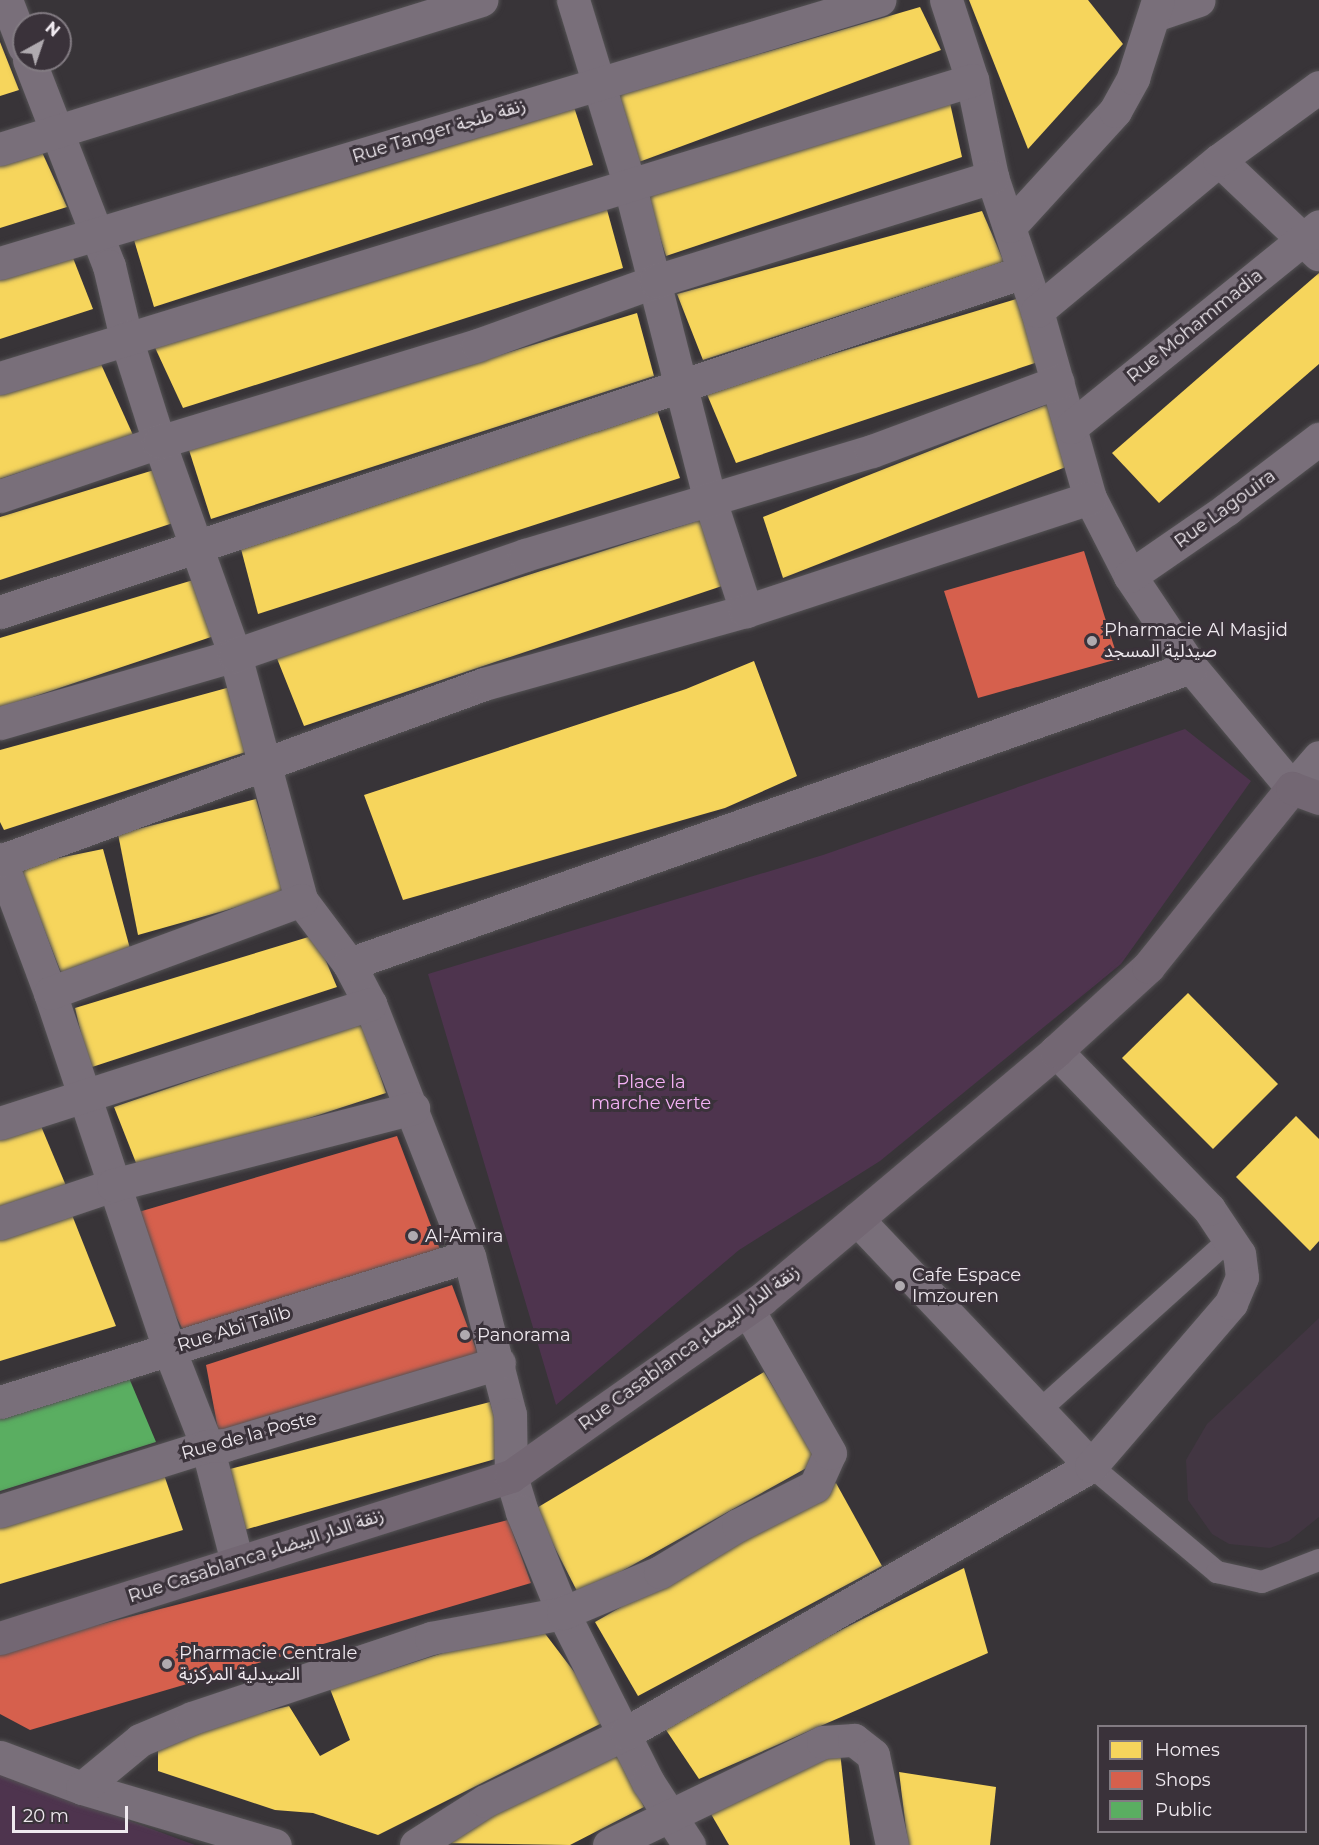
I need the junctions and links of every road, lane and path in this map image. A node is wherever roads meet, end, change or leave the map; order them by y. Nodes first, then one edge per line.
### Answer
1 (6, 0) edge
2 (482, 0) edge
3 (573, 0) edge
4 (879, 0) edge
5 (946, 0) edge
6 (1199, 0) edge
7 (1157, 7) edge
8 (12, 15) edge
9 (34, 72) edge
10 (972, 80) junction
11 (599, 82) junction
12 (1319, 87) edge
13 (57, 131) junction
14 (0, 149) edge
15 (1219, 160) junction
16 (992, 177) junction
17 (630, 187) junction
18 (1010, 226) junction
19 (97, 235) junction
20 (1313, 240) edge
21 (0, 264) edge
22 (1023, 272) junction
23 (656, 281) junction
24 (1037, 311) junction
25 (126, 338) junction
26 (0, 378) edge
27 (1058, 382) junction
28 (683, 383) junction
29 (1071, 427) junction
30 (1319, 439) edge
31 (159, 442) junction
32 (0, 496) edge
33 (1090, 498) junction
34 (710, 500) junction
35 (199, 547) junction
36 (1130, 576) junction
37 (746, 611) junction
38 (0, 612) edge
39 (235, 655) junction
40 (1191, 667) junction
41 (0, 723) edge
42 (1319, 757) edge
43 (263, 762) junction
44 (1305, 793) edge
45 (0, 860) edge
46 (301, 900) junction
47 (349, 964) junction
48 (50, 993) junction
49 (370, 1004) junction
50 (1056, 1051) junction
51 (83, 1097) junction
52 (413, 1108) junction
53 (0, 1123) edge
54 (113, 1185) junction
55 (857, 1219) junction
56 (0, 1223) edge
57 (1229, 1240) junction
58 (469, 1256) junction
59 (748, 1310) junction
60 (169, 1349) junction
61 (499, 1363) junction
62 (0, 1402) edge
63 (1041, 1409) junction
64 (207, 1446) junction
65 (1091, 1466) junction
66 (511, 1476) junction
67 (0, 1511) edge
68 (1319, 1560) edge
69 (237, 1562) junction
70 (563, 1613) junction
71 (0, 1638) edge
72 (626, 1733) junction
73 (0, 1757) edge
74 (82, 1788) junction
75 (669, 1814) junction
76 (275, 1845) edge
77 (416, 1845) edge
78 (609, 1845) edge
79 (689, 1845) edge
80 (892, 1845) edge

1 - 8 street
2 - 13 street
3 - 11 street
4 - 11 street, Rue Tanger زنقة طنجة
5 - 10 street
6 - 7 street
7 - 18 street
9 - 13 street
10 - 16 street
10 - 17 street
11 - 17 street
11 - 19 street, Rue Tanger زنقة طنجة
12 - 15 street
13 - 14 street
13 - 19 street
15 - 20 street
15 - 24 street
16 - 18 street
16 - 23 street
17 - 23 street
17 - 25 street
18 - 22 street
19 - 21 street, Rue Tanger زنقة طنجة
19 - 25 street
20 - 29 street, Rue Mohammadia
22 - 24 street
22 - 28 street
23 - 28 street
23 - 31 street
24 - 27 street
25 - 26 street
25 - 31 street
27 - 29 street
27 - 34 street
28 - 34 street
28 - 35 street
29 - 33 street
30 - 36 street, Rue Lagouira
31 - 32 street
31 - 35 street
33 - 36 street
33 - 37 street
34 - 37 street
34 - 39 street
35 - 38 street
35 - 39 street
36 - 40 street
37 - 43 street
39 - 41 street
39 - 43 street
40 - 44 street
40 - 47 street
42 - 44 street
43 - 45 street
43 - 46 street
44 - 50 main road, Rue Casablanca زنقة الدار البيضاء
45 - 48 street
46 - 47 street
46 - 48 street
47 - 49 street
48 - 51 street
49 - 51 street
49 - 52 street
50 - 55 main road, Rue Casablanca زنقة الدار البيضاء
50 - 57 street
51 - 53 street
51 - 54 street
52 - 54 street
52 - 58 street
54 - 56 street
54 - 60 street
55 - 59 main road, Rue Casablanca زنقة الدار البيضاء
55 - 63 street
57 - 63 lane
57 - 65 street
58 - 60 street, Rue Abi Talib
58 - 61 street
59 - 66 main road, Rue Casablanca زنقة الدار البيضاء
59 - 70 street
60 - 62 street, Rue Abi Talib
60 - 64 street
61 - 64 street, Rue de la Poste
61 - 66 street
63 - 65 street
64 - 67 street, Rue de la Poste
64 - 69 street
65 - 68 lane
65 - 72 street
66 - 69 main road, Rue Casablanca زنقة الدار البيضاء
66 - 70 street
69 - 71 main road, Rue Casablanca زنقة الدار البيضاء
70 - 72 street
70 - 74 street
72 - 75 street
72 - 77 street
73 - 74 street
74 - 76 street
75 - 78 street
75 - 79 street
75 - 80 street

